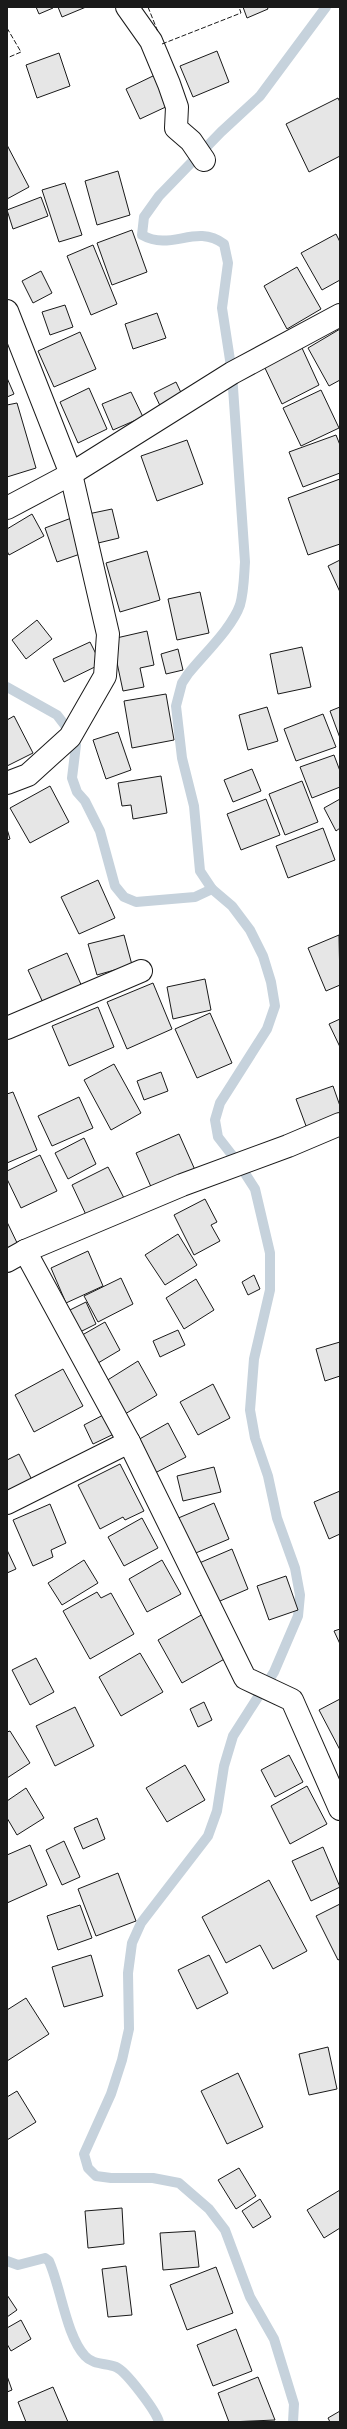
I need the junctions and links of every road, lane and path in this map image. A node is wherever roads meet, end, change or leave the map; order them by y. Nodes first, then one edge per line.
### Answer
1 (127, 7) edge
2 (204, 160) dead end
3 (7, 311) edge
4 (340, 315) edge
5 (71, 474) junction
6 (7, 508) edge
7 (7, 783) edge
8 (142, 971) dead end
9 (7, 1028) edge
10 (340, 1124) edge
11 (16, 1256) edge
12 (129, 1442) junction
13 (7, 1503) edge
14 (340, 1809) edge

1 - 2 street
3 - 5 street
4 - 5 street
5 - 6 street
5 - 7 street
8 - 9 street
10 - 11 street
11 - 12 street
12 - 13 street
12 - 14 street

